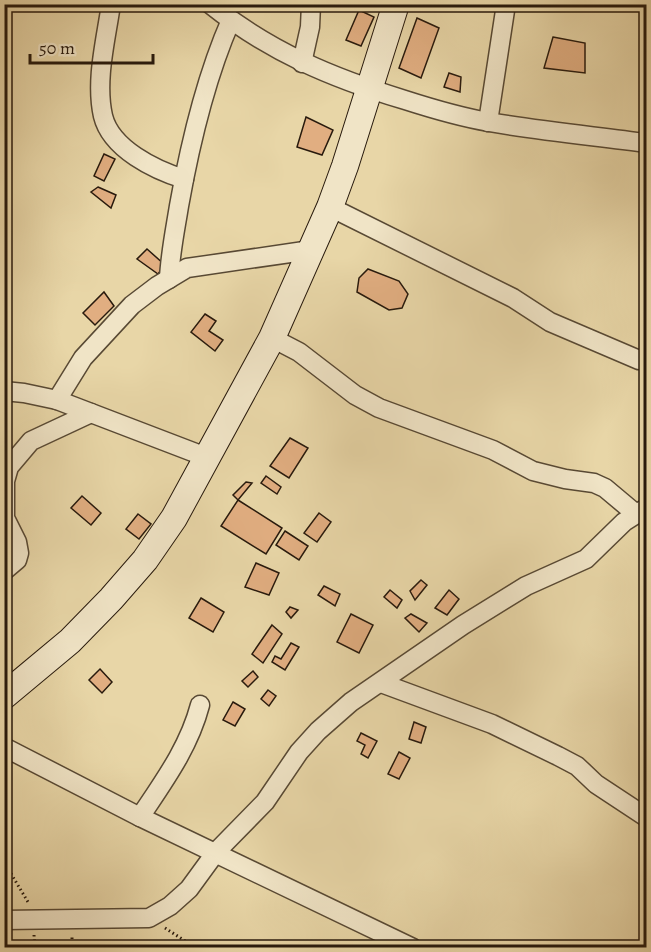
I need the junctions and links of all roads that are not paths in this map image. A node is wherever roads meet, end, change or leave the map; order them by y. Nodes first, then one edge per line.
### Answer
1 (111, 4) edge
2 (210, 4) edge
3 (311, 4) edge
4 (396, 4) edge
5 (506, 4) edge
6 (231, 20) junction
7 (302, 63) junction
8 (369, 89) junction
9 (488, 122) junction
10 (646, 143) edge
11 (184, 179) junction
12 (330, 207) junction
13 (311, 250) junction
14 (169, 279) junction
15 (272, 338) junction
16 (646, 360) edge
17 (4, 392) edge
18 (57, 400) junction
19 (91, 413) junction
20 (206, 457) junction
21 (641, 511) edge
22 (4, 571) edge
23 (381, 682) junction
24 (4, 696) edge
25 (200, 705) dead end
26 (4, 747) edge
27 (140, 817) junction
28 (646, 817) edge
29 (216, 852) junction
30 (4, 920) edge
31 (413, 948) edge

1 - 11 street
2 - 6 street
3 - 7 street
4 - 8 street
5 - 9 street
6 - 7 street
6 - 11 street
7 - 8 street
8 - 9 street
8 - 12 street
9 - 10 street
11 - 14 street
12 - 13 street
12 - 16 street
13 - 14 street
13 - 15 street
14 - 18 street
15 - 20 street
15 - 21 street
17 - 18 street
18 - 19 street
19 - 20 street
19 - 22 street
20 - 24 street
21 - 23 street
23 - 28 street
23 - 29 street
25 - 27 street
26 - 27 street
27 - 29 street
29 - 30 street
29 - 31 street

